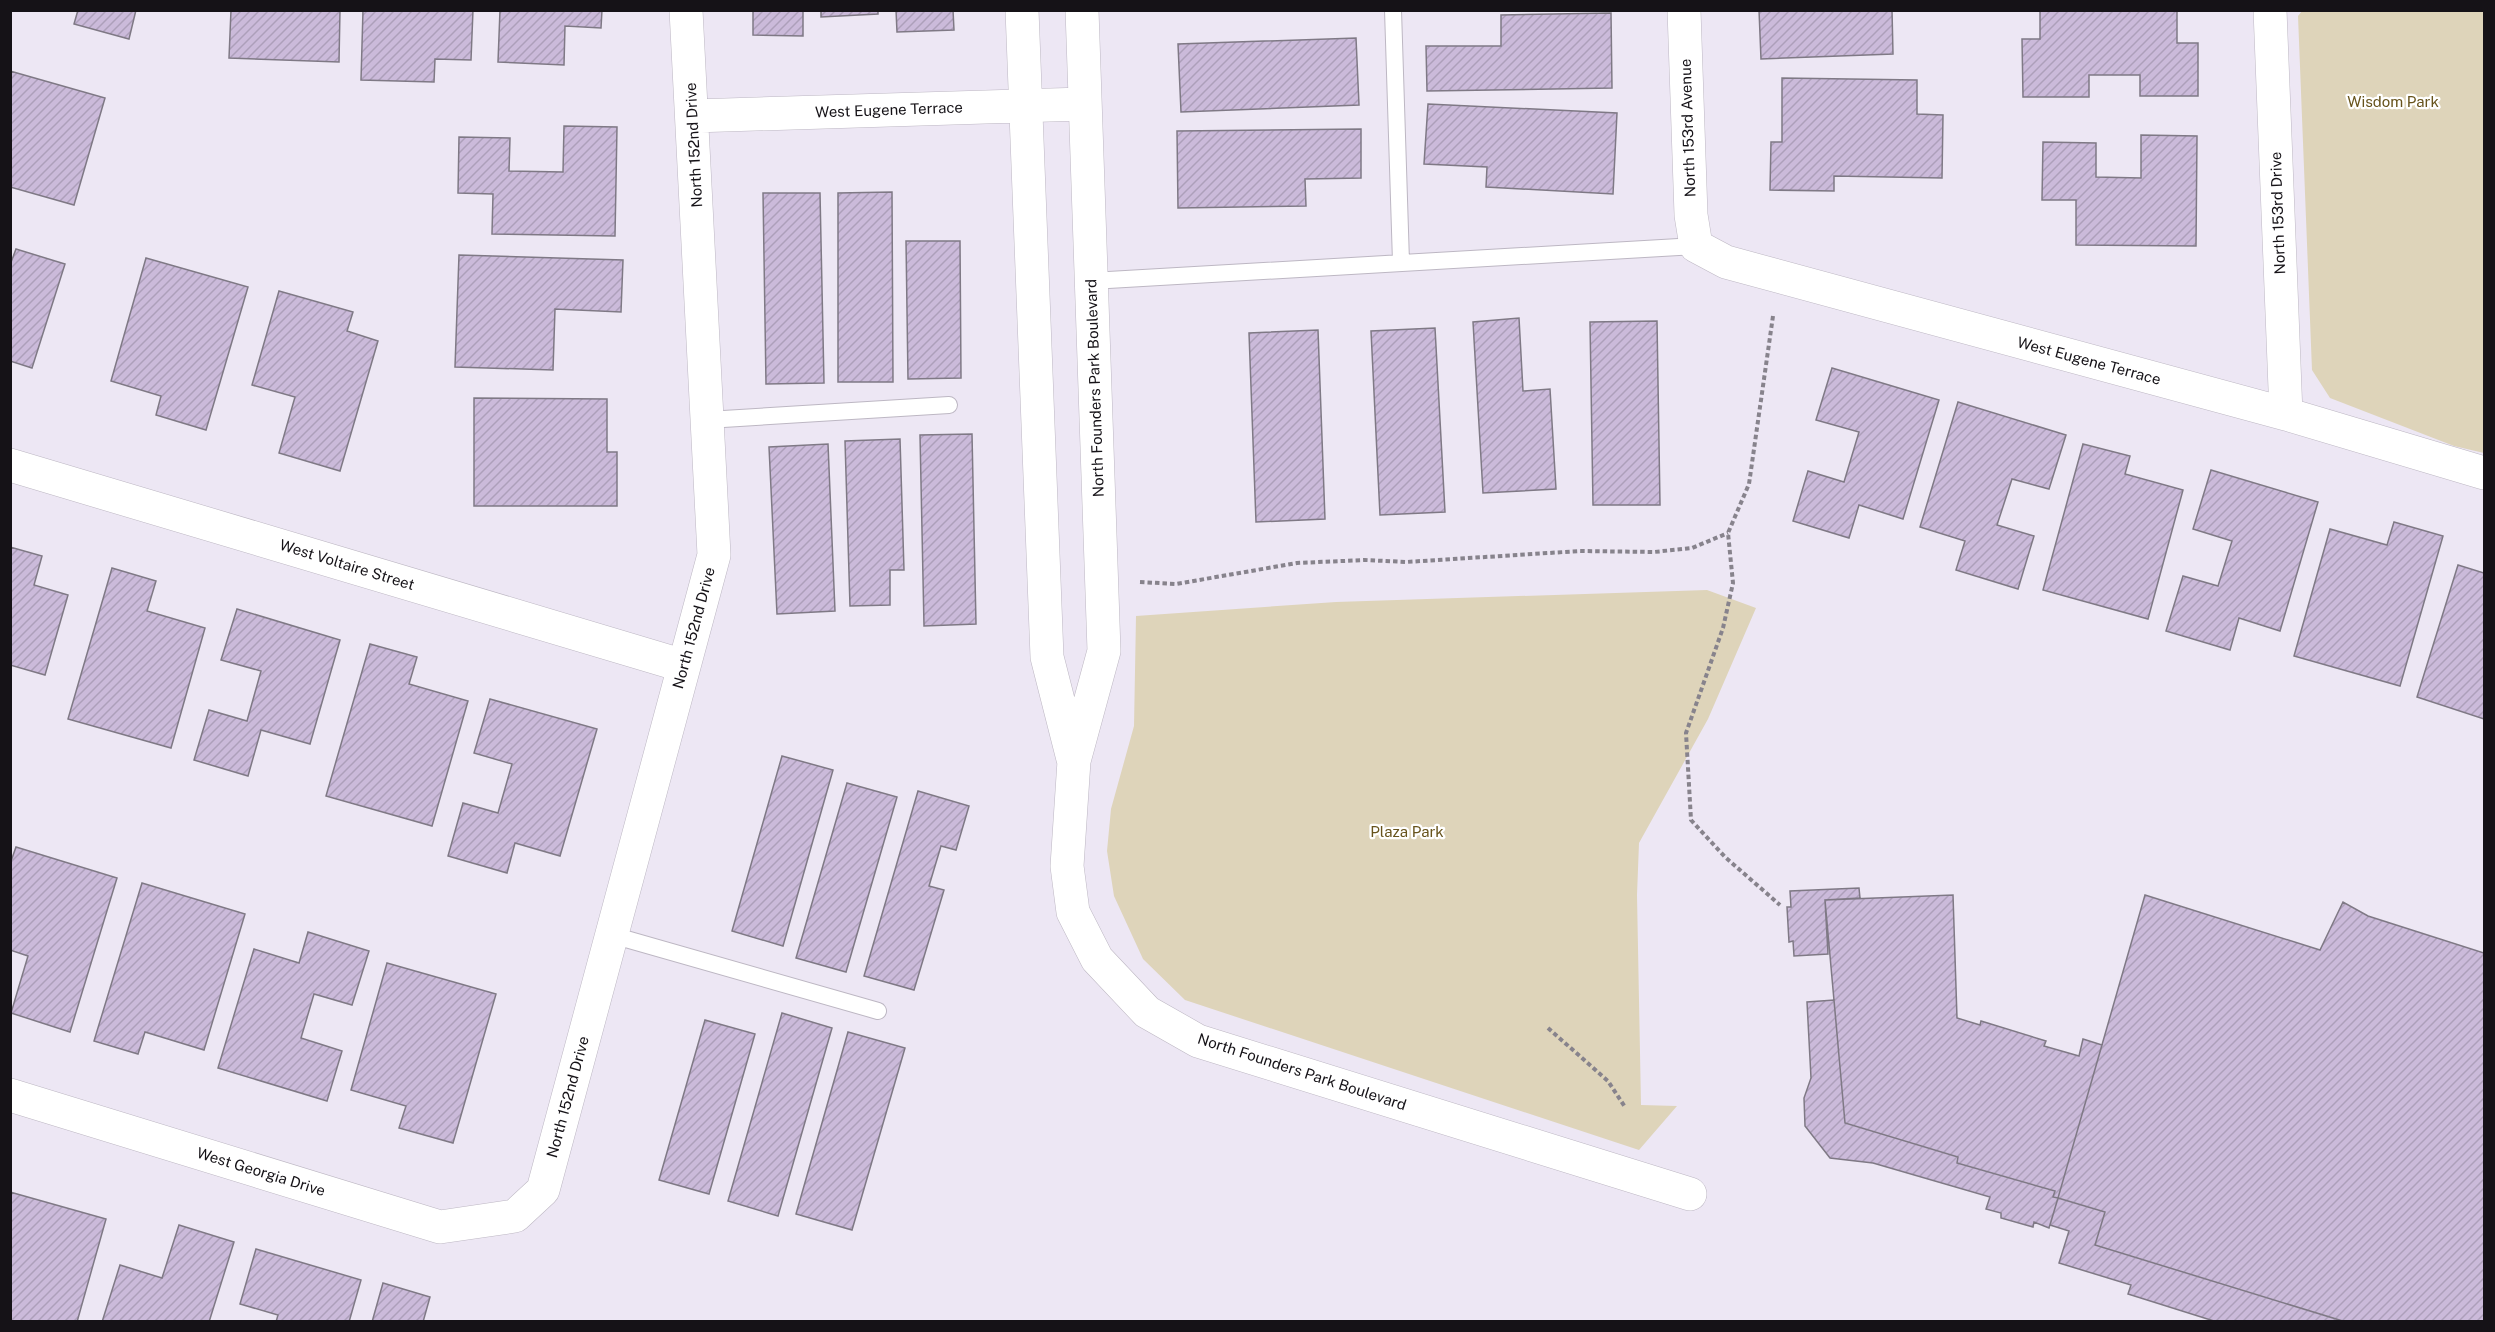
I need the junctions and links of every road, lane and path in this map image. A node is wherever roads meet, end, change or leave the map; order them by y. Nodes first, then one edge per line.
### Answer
1 (686, 10) edge
2 (1022, 10) edge
3 (1082, 10) edge
4 (1393, 10) edge
5 (1684, 10) edge
6 (2270, 10) edge
7 (1084, 104) junction
8 (1027, 106) junction
9 (693, 116) junction
10 (1696, 246) junction
11 (1401, 262) junction
12 (1779, 276) junction
13 (1091, 281) junction
14 (949, 405) dead end
15 (2286, 414) junction
16 (707, 420) junction
17 (10, 465) edge
18 (2484, 472) edge
19 (1728, 533) junction
20 (1101, 580) junction
21 (684, 666) junction
22 (1074, 761) junction
23 (1780, 905) dead end
24 (612, 935) junction
25 (878, 1011) dead end
26 (1548, 1028) dead end
27 (10, 1095) edge
28 (1625, 1107) dead end
29 (1690, 1194) dead end
30 (515, 1216) joint

1 - 9 street, North 152nd Drive
2 - 8 street, North Founders Park Boulevard
3 - 7 street, North Founders Park Boulevard
4 - 11 lane
5 - 10 street, North 153rd Avenue
6 - 15 street, North 153rd Drive
7 - 8 street, West Eugene Terrace
7 - 13 street, North Founders Park Boulevard
8 - 9 street, West Eugene Terrace
8 - 22 street, North Founders Park Boulevard
9 - 16 street, North 152nd Drive
10 - 11 lane
10 - 12 street, West Eugene Terrace
11 - 13 lane
12 - 15 street, West Eugene Terrace
12 - 19 path
13 - 20 street, North Founders Park Boulevard
14 - 16 lane
15 - 18 street, West Eugene Terrace
16 - 21 street, North 152nd Drive
17 - 21 street, West Voltaire Street
19 - 20 path
19 - 23 path
20 - 22 street, North Founders Park Boulevard
21 - 24 street, North 152nd Drive
22 - 29 street, North Founders Park Boulevard
24 - 25 lane
24 - 30 street, North 152nd Drive
26 - 28 path
27 - 30 street, West Georgia Drive

